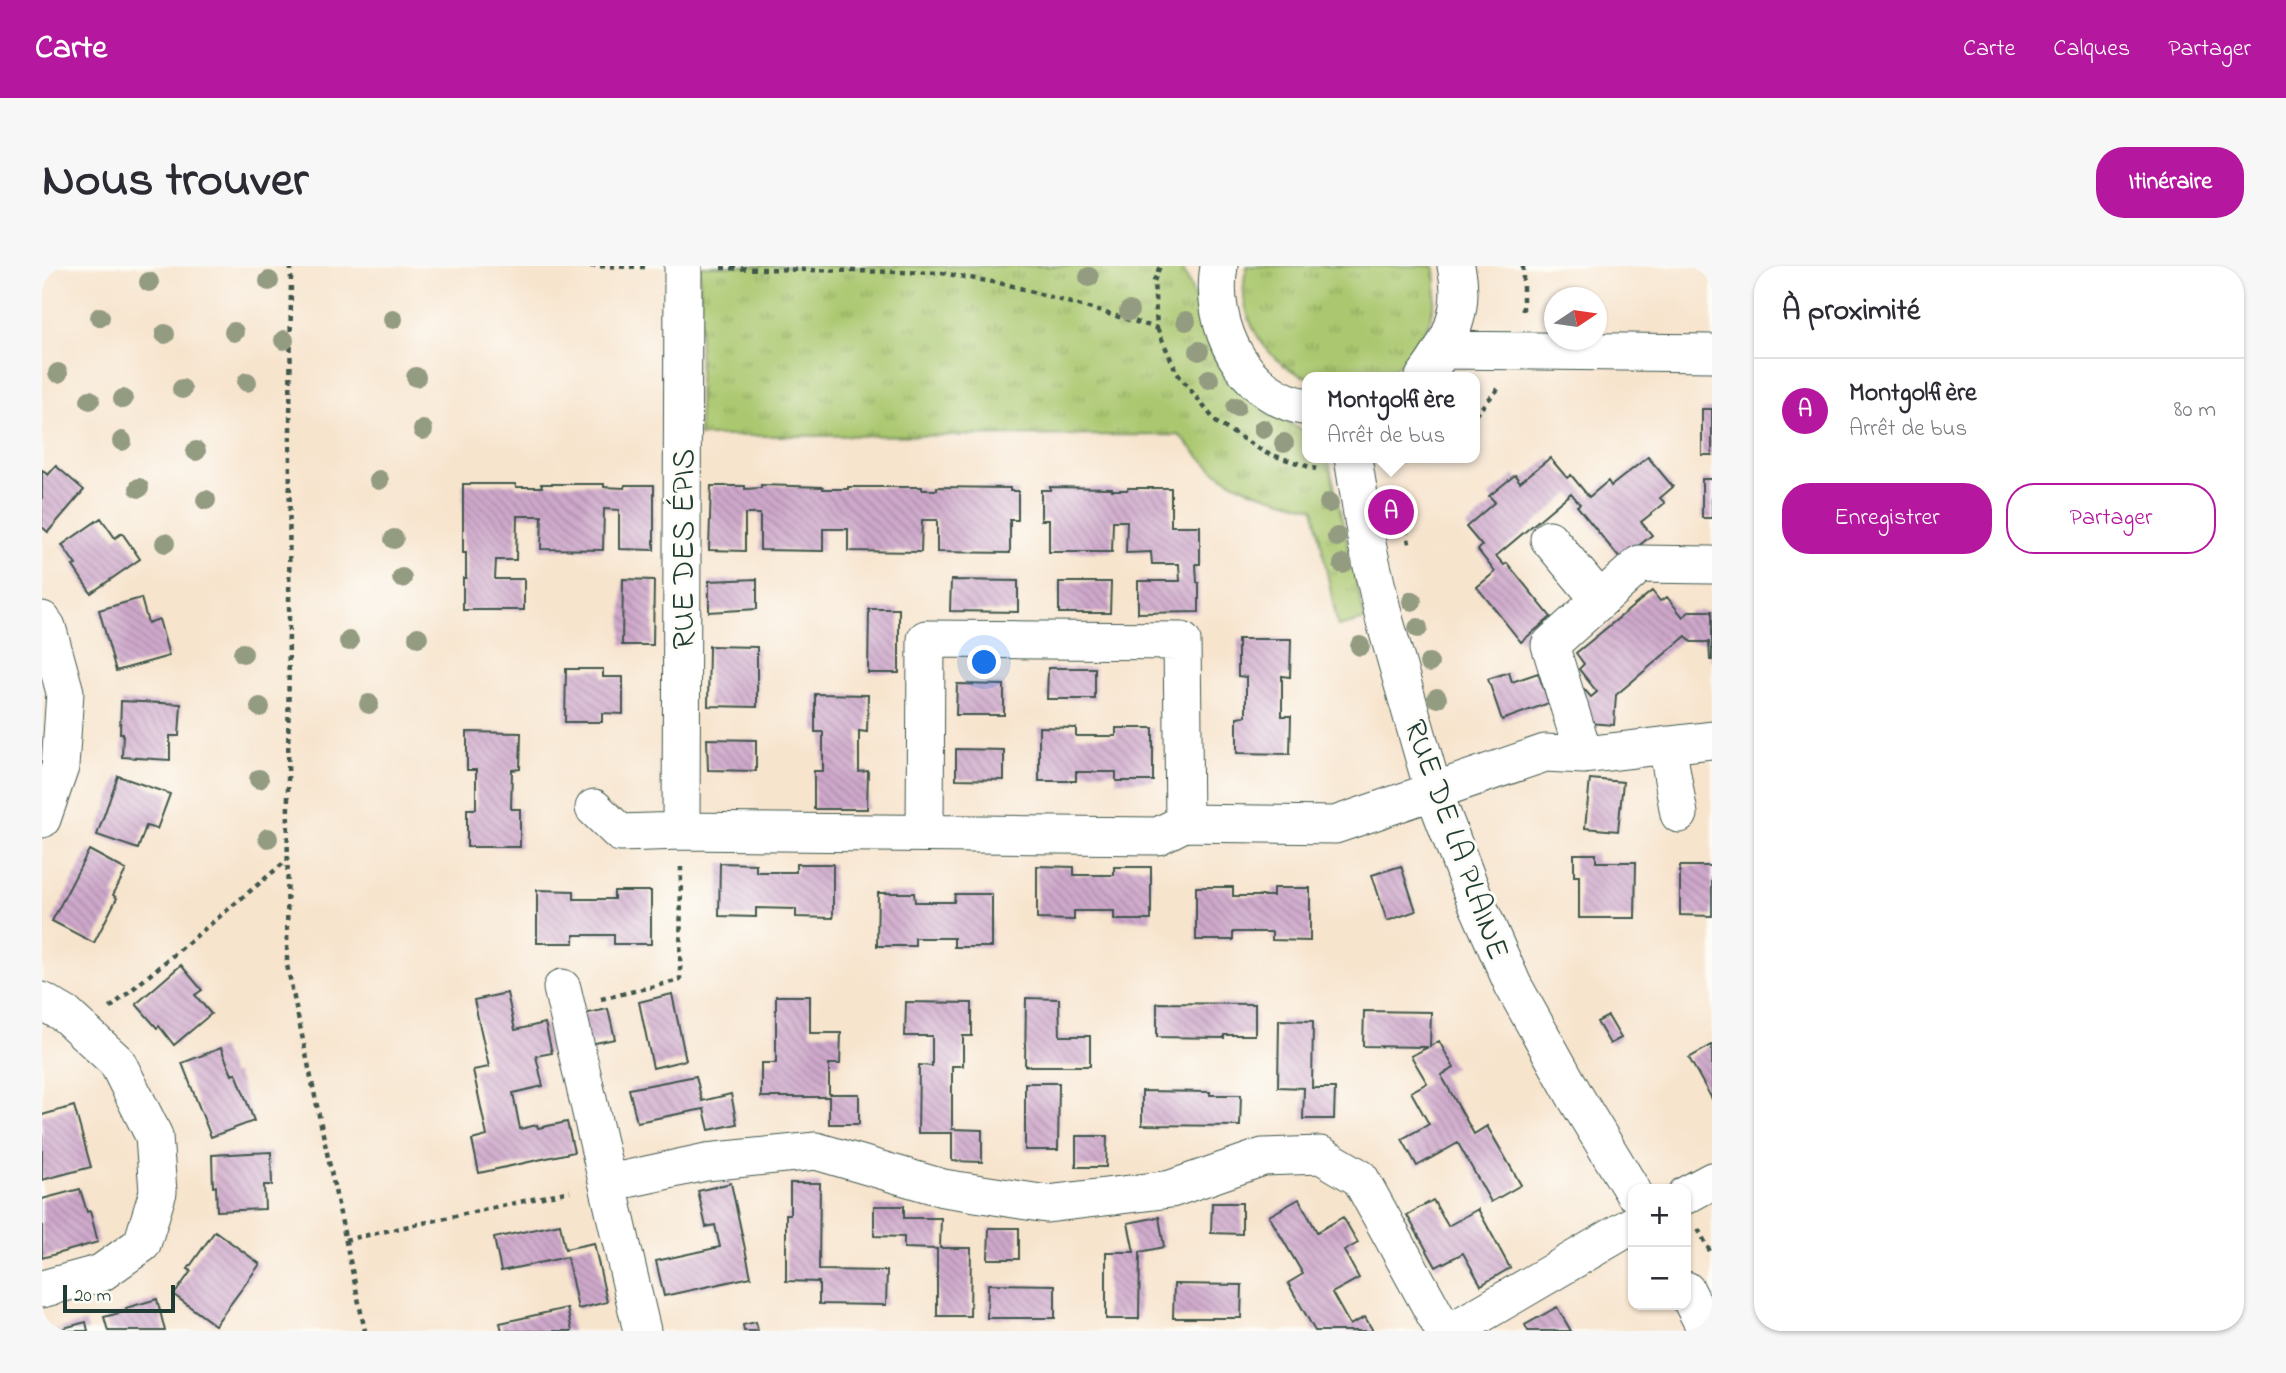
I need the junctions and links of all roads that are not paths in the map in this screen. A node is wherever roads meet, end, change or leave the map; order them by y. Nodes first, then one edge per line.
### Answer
1 (1219, 266) edge
2 (1456, 266) edge
3 (683, 267) edge
4 (1712, 353) edge
5 (1434, 364) edge
6 (1302, 406) edge
7 (1354, 463) edge
8 (1549, 539) dead end
9 (1712, 565) edge
10 (1600, 600) junction
11 (42, 620) edge
12 (1712, 740) edge
13 (1667, 745) junction
14 (1584, 755) junction
15 (1433, 790) junction
16 (594, 808) dead end
17 (1679, 814) dead end
18 (42, 819) edge
19 (1184, 823) junction
20 (681, 831) junction
21 (925, 833) junction
22 (565, 998) road end
23 (42, 1001) edge
24 (1712, 1181) edge
25 (608, 1183) junction
26 (1628, 1184) edge
27 (1691, 1192) edge
28 (1628, 1228) edge
29 (42, 1289) edge
30 (1691, 1300) edge
31 (642, 1331) edge
32 (1444, 1331) edge
33 (1452, 1331) edge
34 (1707, 1331) edge

1 - 6 street
2 - 5 street
3 - 20 street, RUE DES ÉPIS
4 - 5 street
7 - 15 street, RUE DE LA PLAINE
8 - 10 street
9 - 10 street
10 - 14 street
11 - 18 street
12 - 13 street
13 - 14 street
13 - 17 street
14 - 15 street
15 - 19 street
15 - 26 street, RUE DE LA PLAINE
16 - 20 street
19 - 21 street
19 - 21 street
20 - 21 street
22 - 25 street
23 - 29 street
24 - 27 street
25 - 31 street
25 - 32 street
28 - 33 street
30 - 34 street

